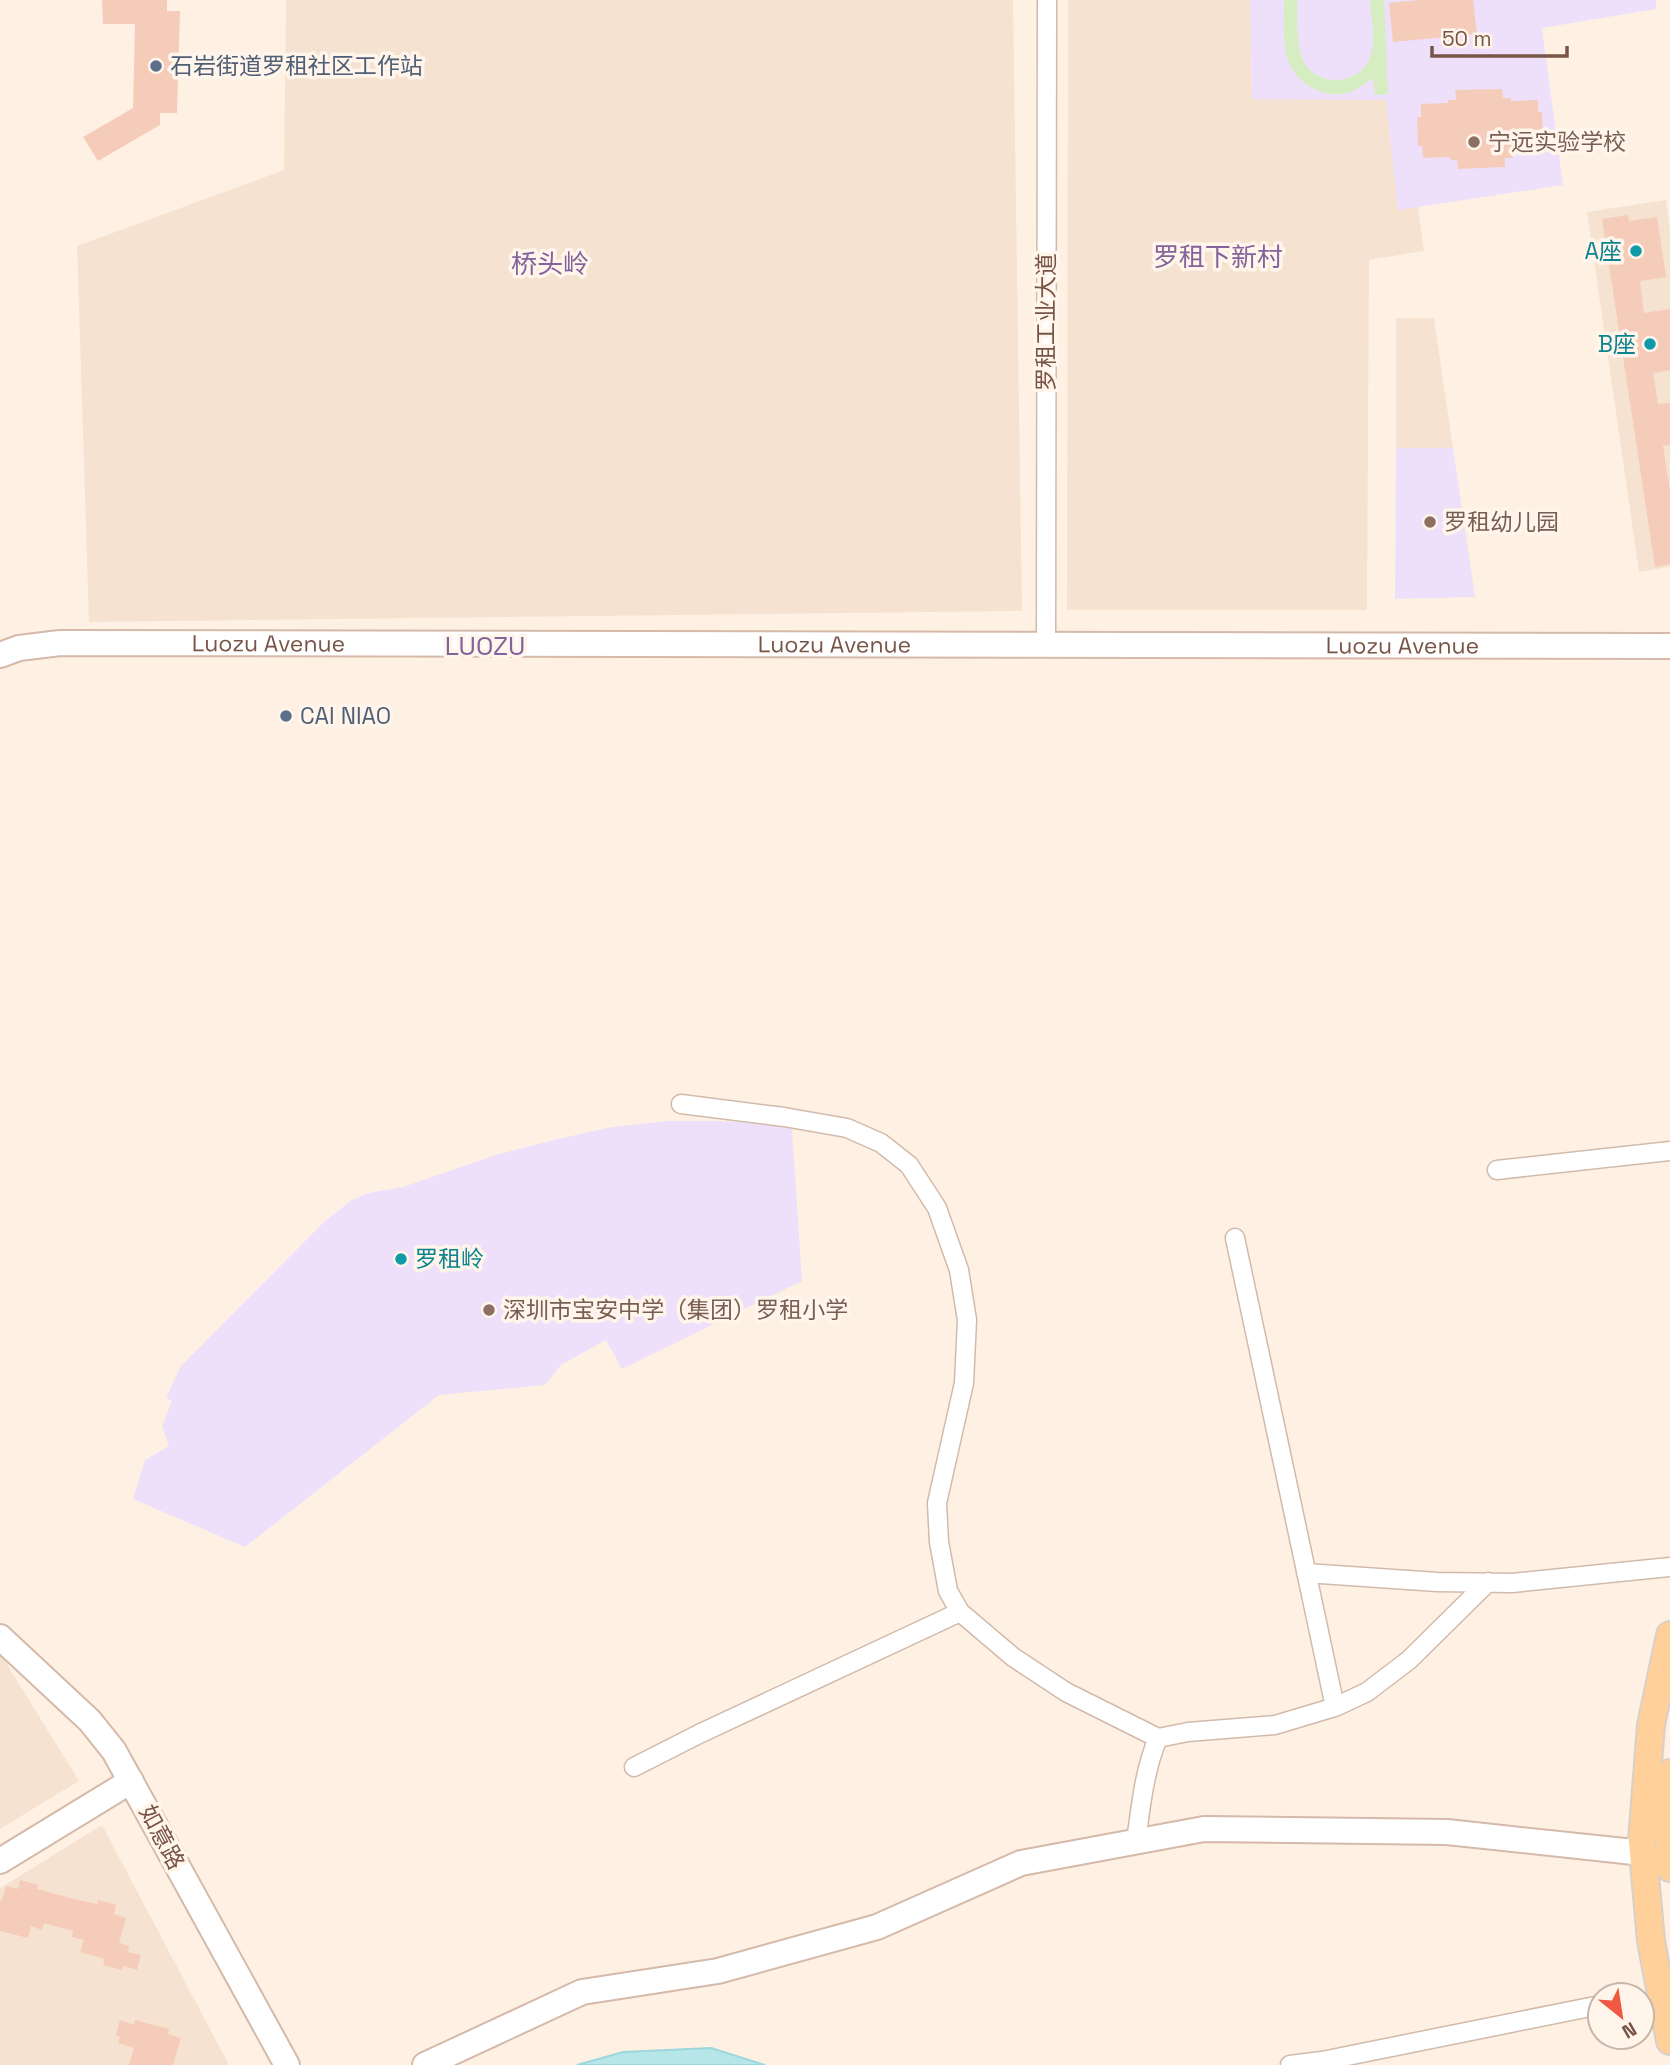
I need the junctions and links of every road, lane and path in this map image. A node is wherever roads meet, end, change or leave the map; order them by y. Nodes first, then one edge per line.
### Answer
1 (1047, 0) edge
2 (1046, 645) junction
3 (1670, 646) edge
4 (0, 655) edge
5 (681, 1104) dead end
6 (1670, 1151) edge
7 (1497, 1170) dead end
8 (1235, 1238) dead end
9 (1670, 1567) edge
10 (1306, 1573) junction
11 (1488, 1582) junction
12 (960, 1612) junction
13 (1670, 1635) edge
14 (0, 1637) edge
15 (1335, 1707) junction
16 (1158, 1738) junction
17 (635, 1767) dead end
18 (1670, 1773) edge
19 (131, 1781) junction
20 (1136, 1841) junction
21 (1643, 1853) junction
22 (0, 1861) edge
23 (1670, 1868) edge
24 (1651, 1981) edge
25 (1656, 2007) edge
26 (1586, 2009) edge
27 (1670, 2041) edge
28 (287, 2065) edge
29 (425, 2065) edge
30 (1290, 2065) edge

1 - 2 street, 罗租工业大道
2 - 3 street, Luozu Avenue
2 - 4 street, Luozu Avenue
5 - 12 street
6 - 7 street
8 - 10 street
9 - 11 street
10 - 11 street
10 - 15 street
11 - 15 street
12 - 16 street
12 - 17 street
13 - 21 main road
14 - 19 street, 如意路
15 - 16 street
16 - 20 street
18 - 23 main road
19 - 22 street
19 - 28 street, 如意路
20 - 21 street
20 - 29 street
21 - 24 main road
25 - 27 main road
26 - 30 street

